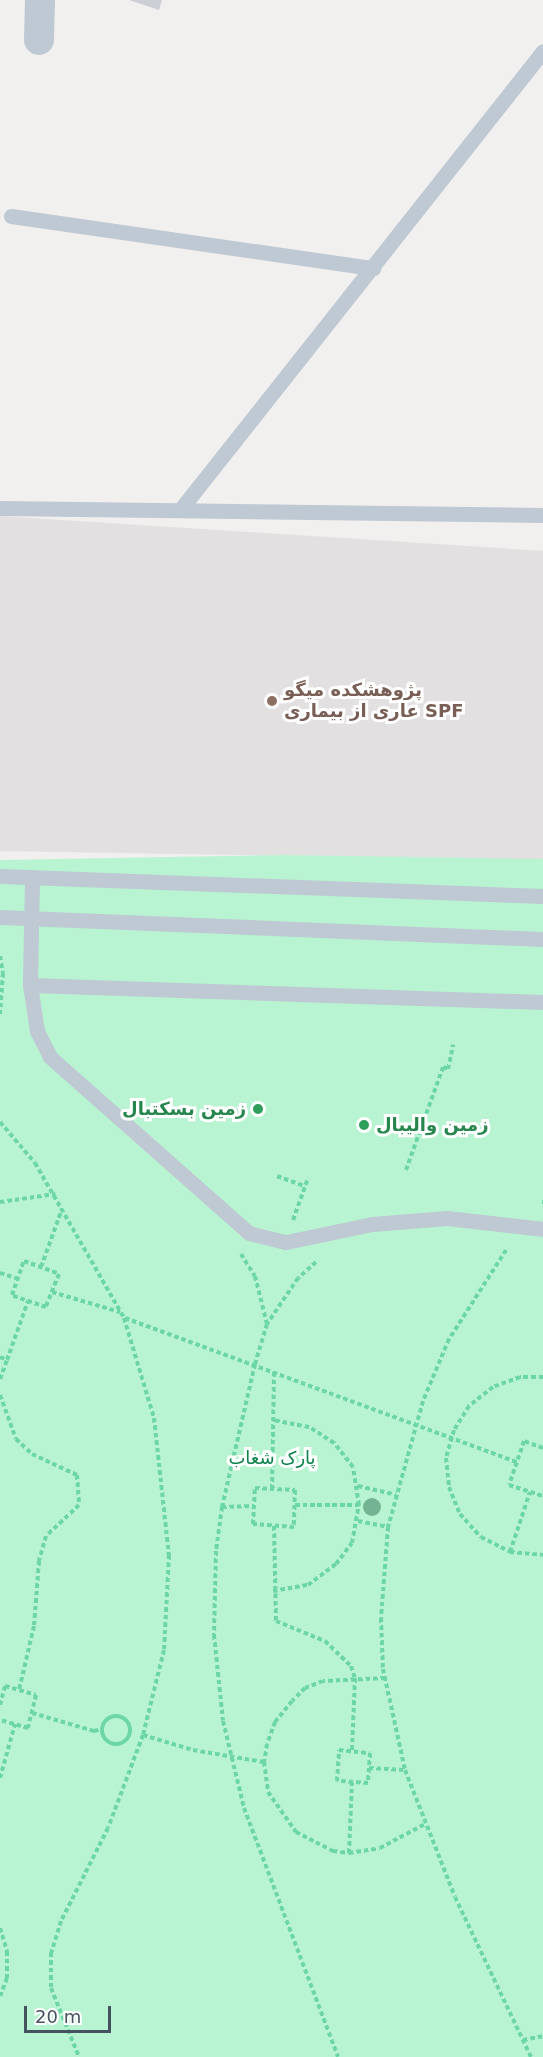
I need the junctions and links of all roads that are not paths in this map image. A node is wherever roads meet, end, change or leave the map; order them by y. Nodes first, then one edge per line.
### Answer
1 (40, 0) edge
2 (39, 40) dead end
3 (543, 51) edge
4 (11, 216) dead end
5 (373, 268) junction
6 (0, 508) edge
7 (180, 510) junction
8 (543, 515) edge
9 (0, 876) edge
10 (32, 877) junction
11 (543, 896) edge
12 (0, 917) edge
13 (30, 918) junction
14 (543, 939) edge
15 (30, 985) junction
16 (543, 1002) edge
17 (543, 1229) edge

1 - 2 street
3 - 5 lane
4 - 5 lane
5 - 7 lane
6 - 7 lane
7 - 8 lane
9 - 10 lane
10 - 11 lane
10 - 13 lane
12 - 13 lane
13 - 14 lane
13 - 15 lane
15 - 16 lane
15 - 17 lane

